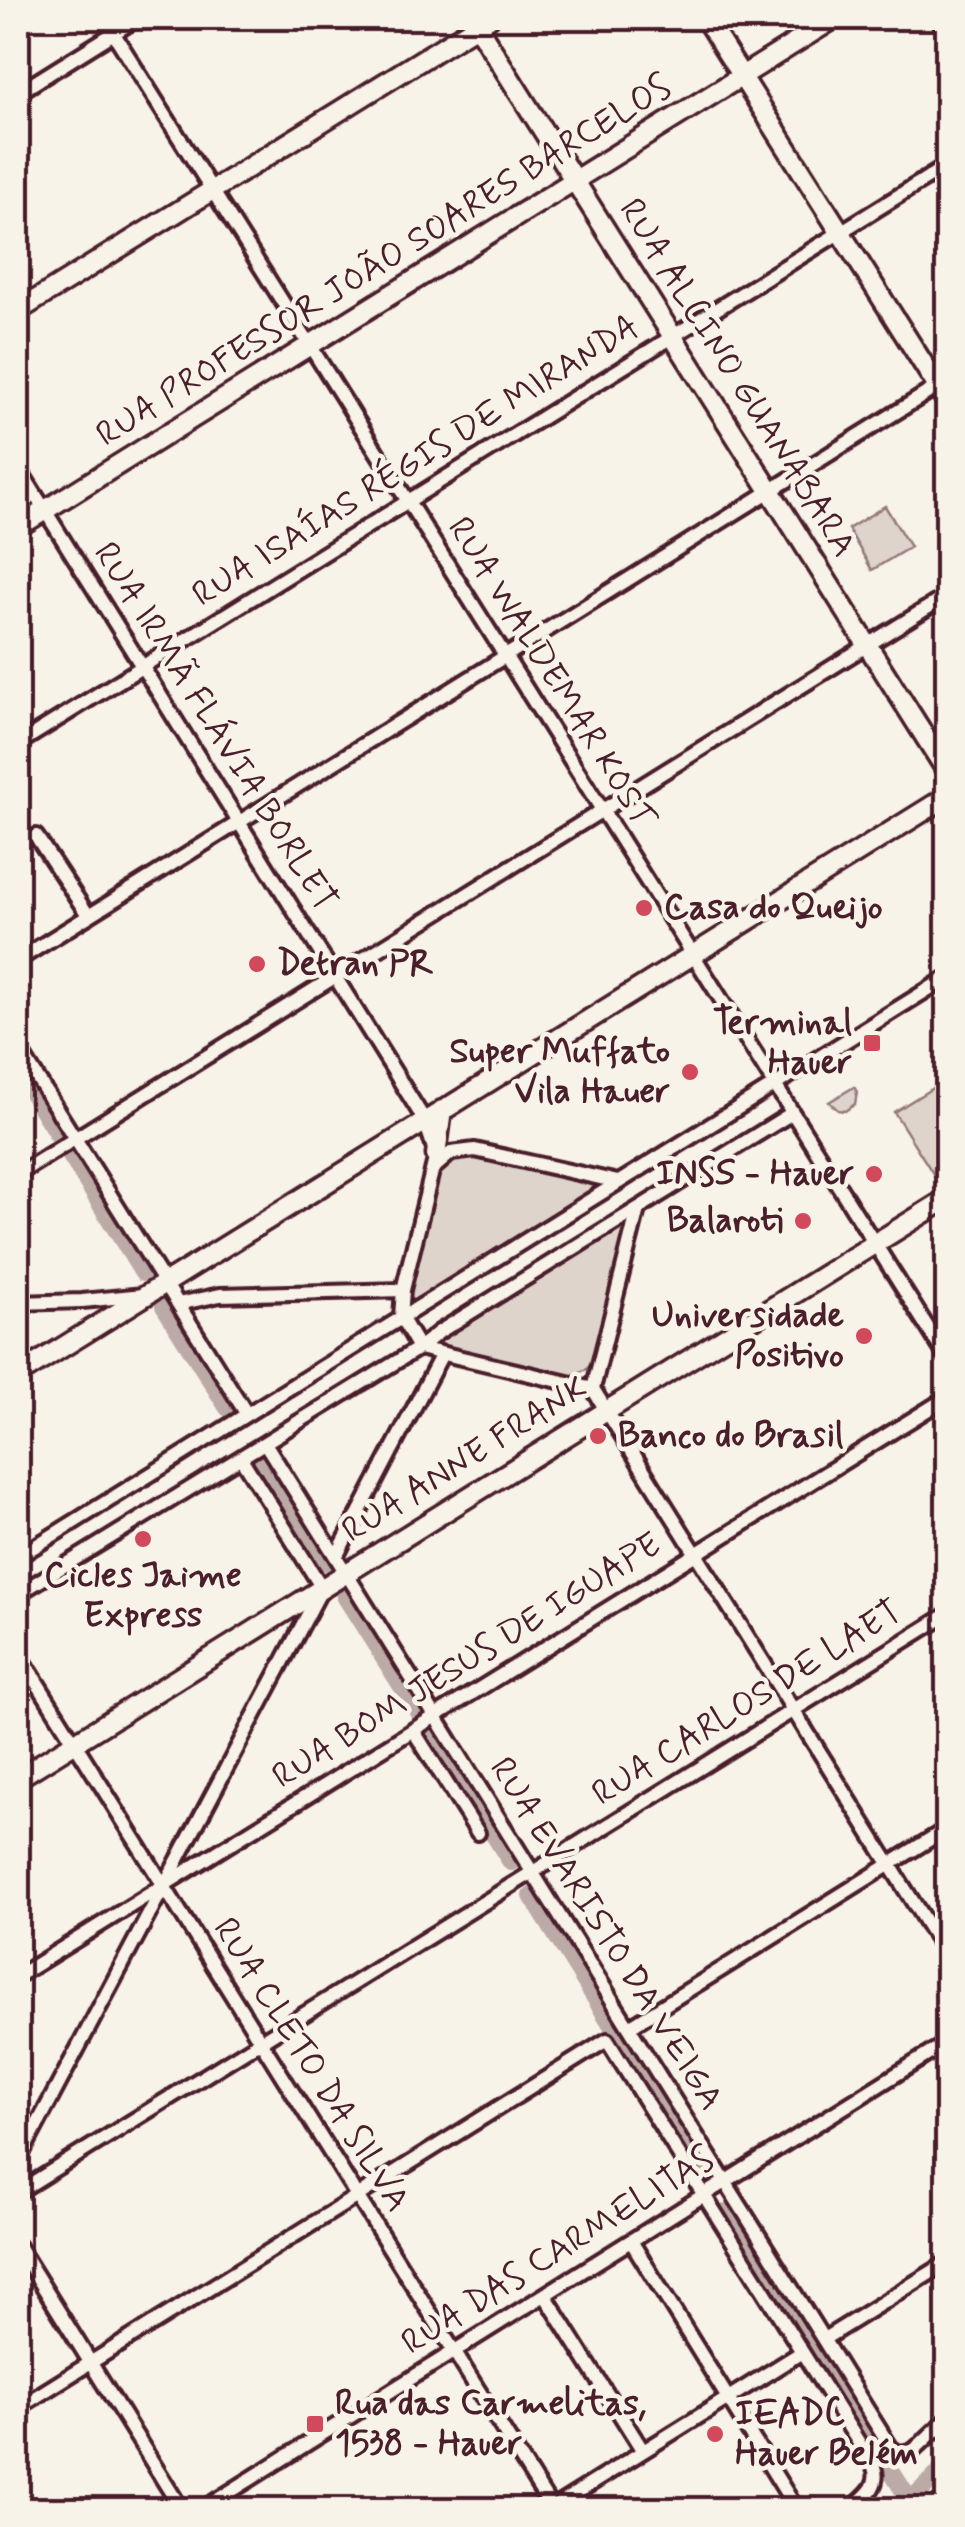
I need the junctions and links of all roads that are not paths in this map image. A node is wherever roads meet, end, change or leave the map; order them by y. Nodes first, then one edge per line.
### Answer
1 (104, 18) edge
2 (138, 18) edge
3 (705, 18) edge
4 (836, 18) edge
5 (937, 18) edge
6 (479, 20) edge
7 (114, 33) junction
8 (948, 35) edge
9 (742, 76) junction
10 (18, 93) edge
11 (948, 165) edge
12 (574, 180) junction
13 (212, 190) junction
14 (840, 232) junction
15 (18, 311) edge
16 (672, 336) junction
17 (310, 345) junction
18 (944, 390) edge
19 (18, 467) edge
20 (770, 491) junction
21 (408, 501) junction
22 (45, 510) junction
23 (18, 527) edge
24 (948, 595) edge
25 (867, 645) junction
26 (505, 656) junction
27 (142, 666) junction
28 (18, 744) edge
29 (948, 773) edge
30 (948, 796) edge
31 (602, 810) junction
32 (239, 822) junction
33 (36, 836) dead end
34 (88, 915) junction
35 (693, 954) junction
36 (18, 960) edge
37 (336, 976) junction
38 (948, 977) edge
39 (18, 1047) edge
40 (774, 1084) junction
41 (442, 1110) junction
42 (792, 1113) junction
43 (426, 1121) junction
44 (72, 1140) junction
45 (434, 1163) junction
46 (18, 1174) edge
47 (618, 1182) junction
48 (948, 1198) edge
49 (638, 1208) junction
50 (874, 1244) junction
51 (165, 1283) junction
52 (404, 1290) junction
53 (147, 1294) junction
54 (82, 1302) junction
55 (18, 1303) edge
56 (178, 1304) junction
57 (401, 1317) junction
58 (98, 1325) junction
59 (419, 1348) junction
60 (442, 1354) junction
61 (948, 1360) edge
62 (18, 1375) edge
63 (593, 1390) junction
64 (948, 1397) edge
65 (606, 1411) junction
66 (246, 1413) junction
67 (265, 1444) junction
68 (241, 1458) junction
69 (696, 1554) junction
70 (18, 1557) edge
71 (341, 1565) junction
72 (322, 1588) junction
73 (18, 1594) edge
74 (948, 1614) edge
75 (18, 1652) edge
76 (793, 1710) junction
77 (435, 1716) junction
78 (413, 1730) junction
79 (74, 1742) junction
80 (18, 1778) edge
81 (948, 1828) edge
82 (478, 1832) dead end
83 (889, 1865) junction
84 (532, 1872) junction
85 (164, 1886) junction
86 (948, 1958) edge
87 (18, 1976) edge
88 (629, 2027) junction
89 (260, 2041) junction
90 (948, 2042) edge
91 (18, 2161) edge
92 (726, 2182) junction
93 (18, 2192) edge
94 (704, 2195) junction
95 (358, 2196) junction
96 (632, 2241) junction
97 (18, 2246) edge
98 (948, 2262) edge
99 (545, 2295) junction
100 (824, 2339) junction
101 (454, 2352) junction
102 (802, 2352) junction
103 (90, 2362) junction
104 (729, 2398) junction
105 (18, 2408) edge
106 (948, 2418) edge
107 (643, 2451) junction
108 (552, 2509) edge
109 (182, 2510) edge
110 (201, 2510) edge
111 (798, 2510) edge
112 (850, 2510) edge

1 - 7 street, RUA WALDEMAR KOST
2 - 7 street
3 - 9 main road
4 - 9 main road, RUA PROFESSOR JOÃO SOARES BARCELOS
5 - 8 street
6 - 12 main road, RUA ALCINO GUANABARA
6 - 13 main road
7 - 10 street
7 - 13 street, RUA WALDEMAR KOST
9 - 12 main road, RUA PROFESSOR JOÃO SOARES BARCELOS
9 - 14 main road
11 - 14 street, RUA ISAÍAS RÉGIS DE MIRANDA
12 - 16 main road, RUA ALCINO GUANABARA
12 - 17 main road, RUA PROFESSOR JOÃO SOARES BARCELOS
13 - 15 main road
13 - 17 street, RUA WALDEMAR KOST
14 - 16 street, RUA ISAÍAS RÉGIS DE MIRANDA
14 - 18 main road
16 - 20 main road, RUA ALCINO GUANABARA
16 - 21 street, RUA ISAÍAS RÉGIS DE MIRANDA
17 - 21 street, RUA WALDEMAR KOST
17 - 22 main road, RUA PROFESSOR JOÃO SOARES BARCELOS
18 - 20 street
19 - 22 street, RUA IRMÃ FLÁVIA BORLET
20 - 25 main road, RUA ALCINO GUANABARA
20 - 26 street
21 - 26 street, RUA WALDEMAR KOST
21 - 27 street, RUA ISAÍAS RÉGIS DE MIRANDA
22 - 23 main road, RUA PROFESSOR JOÃO SOARES BARCELOS
22 - 27 street, RUA IRMÃ FLÁVIA BORLET
24 - 25 street
25 - 29 main road, RUA ALCINO GUANABARA
25 - 31 street
26 - 31 street, RUA WALDEMAR KOST
26 - 32 street
27 - 28 street, RUA ISAÍAS RÉGIS DE MIRANDA
27 - 32 street, RUA IRMÃ FLÁVIA BORLET
30 - 35 main road
31 - 35 street, RUA WALDEMAR KOST
31 - 37 street
32 - 34 street
32 - 37 street, RUA IRMÃ FLÁVIA BORLET
33 - 34 street
34 - 36 street
35 - 40 street, RUA WALDEMAR KOST
35 - 41 main road
37 - 43 street, RUA IRMÃ FLÁVIA BORLET
37 - 44 street
38 - 40 street
39 - 44 street
40 - 42 street, RUA WALDEMAR KOST
40 - 47 street
41 - 43 main road
41 - 45 main road
42 - 49 street
42 - 50 street, RUA WALDEMAR KOST
43 - 45 street, RUA IRMÃ FLÁVIA BORLET
43 - 51 main road
44 - 46 street
44 - 51 street
45 - 47 street
45 - 52 street
47 - 57 street
48 - 50 main road, RUA ANNE FRANK
49 - 59 street
49 - 63 street
50 - 61 street, RUA WALDEMAR KOST
50 - 65 main road, RUA ANNE FRANK
51 - 53 main road
51 - 56 street
52 - 56 street
52 - 57 street
53 - 54 street
53 - 58 main road
54 - 55 street
54 - 58 street
56 - 66 street
57 - 59 street
57 - 66 street
58 - 62 main road
59 - 60 street
59 - 67 street
60 - 63 street
60 - 71 street
63 - 65 street
64 - 69 street, RUA BOM JESUS DE IGUAPE
65 - 69 street
65 - 71 main road, RUA ANNE FRANK
66 - 70 street
67 - 68 street
67 - 71 street, RUA EVARISTO DA VEIGA
68 - 72 street
68 - 73 street
69 - 76 street
69 - 77 street, RUA BOM JESUS DE IGUAPE
71 - 72 main road, RUA ANNE FRANK
71 - 77 street, RUA EVARISTO DA VEIGA
72 - 79 main road, RUA ANNE FRANK
72 - 85 street
74 - 76 street, RUA CARLOS DE LAET
75 - 79 street, RUA CLETO DA SILVA
76 - 83 street
76 - 84 street, RUA CARLOS DE LAET
77 - 78 street, RUA BOM JESUS DE IGUAPE
77 - 84 street, RUA EVARISTO DA VEIGA
78 - 82 street, RUA EVARISTO DA VEIGA
78 - 85 street, RUA BOM JESUS DE IGUAPE
79 - 80 main road, RUA ANNE FRANK
79 - 85 street, RUA CLETO DA SILVA
81 - 83 street
83 - 86 street
83 - 88 street
84 - 88 street, RUA EVARISTO DA VEIGA
84 - 89 street, RUA CARLOS DE LAET
85 - 87 street, RUA BOM JESUS DE IGUAPE
85 - 89 street, RUA CLETO DA SILVA
85 - 91 street
88 - 92 street, RUA EVARISTO DA VEIGA
89 - 93 street, RUA CARLOS DE LAET
89 - 95 street, RUA CLETO DA SILVA
90 - 92 street, RUA DAS CARMELITAS
92 - 94 street, RUA DAS CARMELITAS
92 - 100 street, RUA EVARISTO DA VEIGA
94 - 95 street, RUA EVARISTO DA VEIGA
94 - 96 street, RUA DAS CARMELITAS
94 - 102 street, RUA EVARISTO DA VEIGA
95 - 101 street, RUA CLETO DA SILVA
95 - 103 street
96 - 99 street, RUA DAS CARMELITAS
96 - 104 street
97 - 103 street
98 - 100 street
99 - 101 street, RUA DAS CARMELITAS
99 - 107 street
100 - 106 street, RUA EVARISTO DA VEIGA
101 - 108 street, RUA CLETO DA SILVA
101 - 110 street, RUA DAS CARMELITAS
102 - 104 street
102 - 112 street, RUA EVARISTO DA VEIGA
103 - 105 street
103 - 109 street
104 - 107 street
104 - 111 street
107 - 108 street

